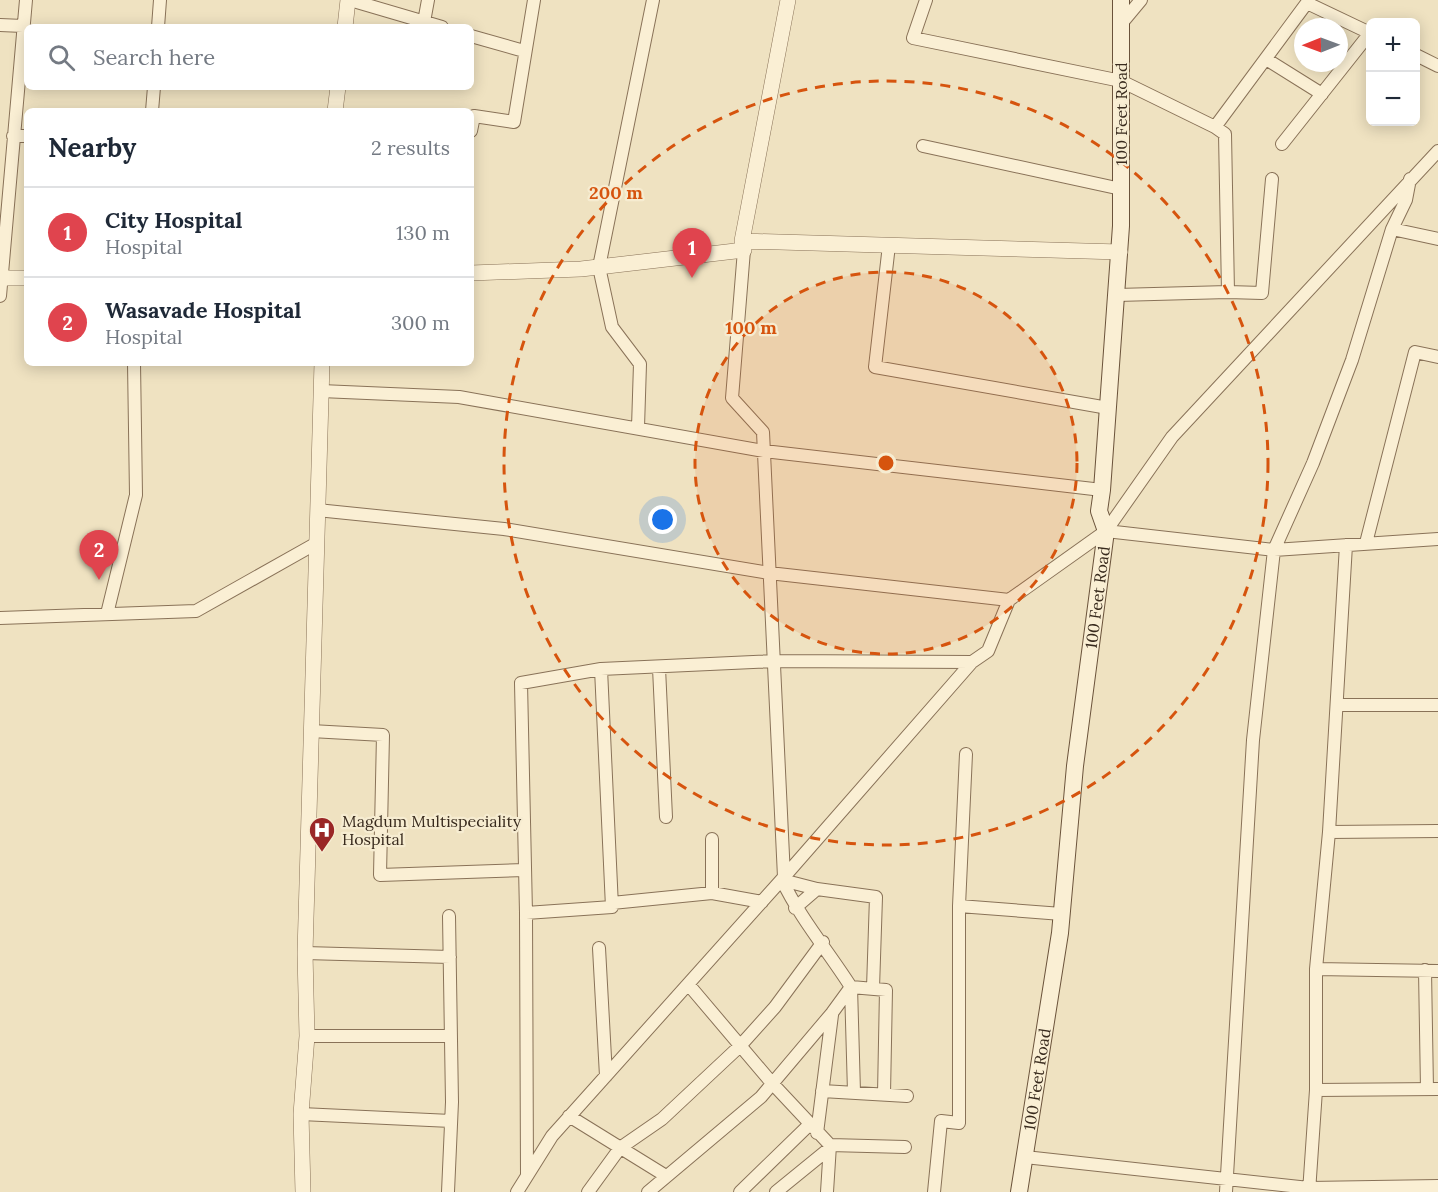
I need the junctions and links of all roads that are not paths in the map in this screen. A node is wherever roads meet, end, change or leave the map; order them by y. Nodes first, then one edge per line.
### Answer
1 (26, 0) edge
2 (160, 0) edge
3 (349, 0) edge
4 (428, 0) edge
5 (534, 0) edge
6 (653, 0) edge
7 (788, 0) edge
8 (926, 0) edge
9 (1121, 0) edge
10 (1141, 0) edge
11 (1308, 2) edge
12 (424, 22) junction
13 (158, 24) edge
14 (345, 24) edge
15 (431, 24) edge
16 (1121, 24) junction
17 (0, 25) edge
18 (23, 26) junction
19 (1366, 31) edge
20 (474, 37) edge
21 (1366, 38) edge
22 (524, 51) junction
23 (1420, 57) edge
24 (1266, 59) junction
25 (1438, 66) edge
26 (1121, 81) junction
27 (154, 90) edge
28 (338, 90) edge
29 (1322, 94) junction
30 (152, 108) edge
31 (335, 108) edge
32 (474, 117) edge
33 (1215, 127) junction
34 (14, 136) junction
35 (24, 136) edge
36 (1282, 144) dead end
37 (923, 146) dead end
38 (1438, 152) edge
39 (1272, 179) dead end
40 (1410, 179) junction
41 (1121, 189) junction
42 (1392, 229) junction
43 (1438, 239) edge
44 (743, 245) junction
45 (889, 245) junction
46 (1120, 252) junction
47 (600, 267) junction
48 (474, 273) edge
49 (0, 278) edge
50 (24, 278) edge
51 (1228, 292) junction
52 (1117, 295) junction
53 (0, 296) edge
54 (1438, 357) edge
55 (134, 366) edge
56 (322, 366) edge
57 (321, 392) junction
58 (1108, 408) junction
59 (638, 427) junction
60 (764, 452) junction
61 (1102, 489) junction
62 (316, 510) junction
63 (1106, 531) junction
64 (1438, 538) edge
65 (1366, 543) junction
66 (315, 544) junction
67 (1346, 545) junction
68 (1274, 550) junction
69 (769, 573) junction
70 (1009, 600) junction
71 (107, 614) junction
72 (0, 618) edge
73 (774, 661) junction
74 (972, 662) junction
75 (659, 668) junction
76 (601, 669) junction
77 (1337, 705) junction
78 (1438, 705) edge
79 (311, 731) junction
80 (966, 754) dead end
81 (666, 817) dead end
82 (1438, 831) edge
83 (1329, 832) junction
84 (712, 839) dead end
85 (525, 870) junction
86 (783, 879) junction
87 (817, 890) junction
88 (712, 893) junction
89 (762, 902) junction
90 (612, 903) junction
91 (959, 906) junction
92 (795, 908) junction
93 (526, 914) junction
94 (1062, 915) junction
95 (449, 916) dead end
96 (823, 942) junction
97 (599, 948) dead end
98 (305, 953) junction
99 (450, 957) junction
100 (1316, 969) junction
101 (1432, 970) edge
102 (688, 984) junction
103 (851, 987) junction
104 (873, 988) junction
105 (832, 1013) junction
106 (307, 1036) junction
107 (451, 1036) junction
108 (740, 1046) junction
109 (606, 1076) junction
110 (771, 1083) junction
111 (1433, 1089) edge
112 (822, 1090) junction
113 (1316, 1090) junction
114 (854, 1092) junction
115 (884, 1094) junction
116 (907, 1096) dead end
117 (301, 1114) junction
118 (569, 1116) junction
119 (451, 1121) junction
120 (813, 1129) junction
121 (830, 1147) junction
122 (906, 1147) dead end
123 (620, 1148) junction
124 (1025, 1157) junction
125 (527, 1176) junction
126 (666, 1176) junction
127 (1226, 1186) edge
128 (1438, 1186) edge
129 (1309, 1190) edge
130 (303, 1192) edge
131 (448, 1192) edge
132 (517, 1192) edge
133 (588, 1192) edge
134 (648, 1192) edge
135 (740, 1192) edge
136 (776, 1192) edge
137 (827, 1192) edge
138 (934, 1192) edge
139 (1019, 1192) edge

1 - 18 street
2 - 13 street
3 - 12 street
3 - 14 street
4 - 12 street
5 - 22 street
6 - 47 street
7 - 44 street
8 - 26 street
9 - 16 main road, 100 Feet Road
10 - 16 street
11 - 19 street
11 - 24 street
12 - 15 street
16 - 26 main road, 100 Feet Road
17 - 18 street
18 - 34 street
20 - 22 street
21 - 29 street
22 - 32 street
23 - 25 street
24 - 29 street
24 - 33 street
26 - 33 street
26 - 41 main road, 100 Feet Road
27 - 30 street
28 - 31 street
29 - 36 street
33 - 51 street
34 - 35 street
34 - 49 street
37 - 41 street
38 - 40 street
39 - 51 street
40 - 42 street
40 - 63 street
41 - 46 main road, 100 Feet Road
42 - 43 street
42 - 68 street
44 - 45 street
44 - 47 street
44 - 60 street
45 - 46 street
45 - 58 street
46 - 52 main road, 100 Feet Road
47 - 48 street
47 - 59 street
49 - 50 street
49 - 53 street
51 - 52 street
52 - 58 main road, 100 Feet Road
54 - 65 street
55 - 71 street
56 - 57 street
57 - 59 street
57 - 62 street
58 - 61 main road, 100 Feet Road
59 - 60 street
60 - 61 street
60 - 69 street
61 - 63 main road, 100 Feet Road
62 - 66 street
62 - 69 street
63 - 68 street
63 - 70 street
63 - 94 main road, 100 Feet Road
64 - 65 street
65 - 67 street
66 - 71 street
66 - 79 street
67 - 68 street
67 - 77 street
68 - 127 street
69 - 70 street
69 - 73 street
70 - 74 street
71 - 72 street
73 - 74 street
73 - 75 street
73 - 86 street
74 - 86 street
75 - 76 street
75 - 81 street
76 - 85 street
76 - 90 street
77 - 78 street
77 - 83 street
79 - 85 street
79 - 98 street
80 - 91 street
82 - 83 street
83 - 100 street
84 - 88 street
85 - 93 street
86 - 87 street
86 - 89 street
86 - 92 street
87 - 92 street
87 - 104 street
88 - 89 street
88 - 90 street
89 - 102 street
90 - 93 street
91 - 94 street
91 - 138 street
92 - 96 street
93 - 125 street
94 - 124 main road, 100 Feet Road
95 - 99 street
96 - 103 street
96 - 108 street
97 - 109 street
98 - 99 street
98 - 106 street
99 - 107 street
100 - 101 street
100 - 113 street
101 - 111 street
102 - 108 street
102 - 109 street
103 - 104 street
103 - 105 street
103 - 114 street
104 - 115 street
105 - 110 street
105 - 112 street
106 - 107 street
106 - 117 street
107 - 119 street
108 - 110 street
108 - 123 street
109 - 118 street
110 - 120 street
110 - 126 street
111 - 113 street
112 - 114 street
112 - 120 street
113 - 129 street
114 - 115 street
115 - 116 street
117 - 119 street
117 - 130 street
118 - 123 street
118 - 125 street
119 - 131 street
120 - 121 street
120 - 135 street
121 - 122 street
121 - 136 street
121 - 137 street
123 - 126 street
123 - 133 street
124 - 127 street
124 - 139 main road, 100 Feet Road
125 - 132 street
126 - 134 street
127 - 129 street
128 - 129 street

